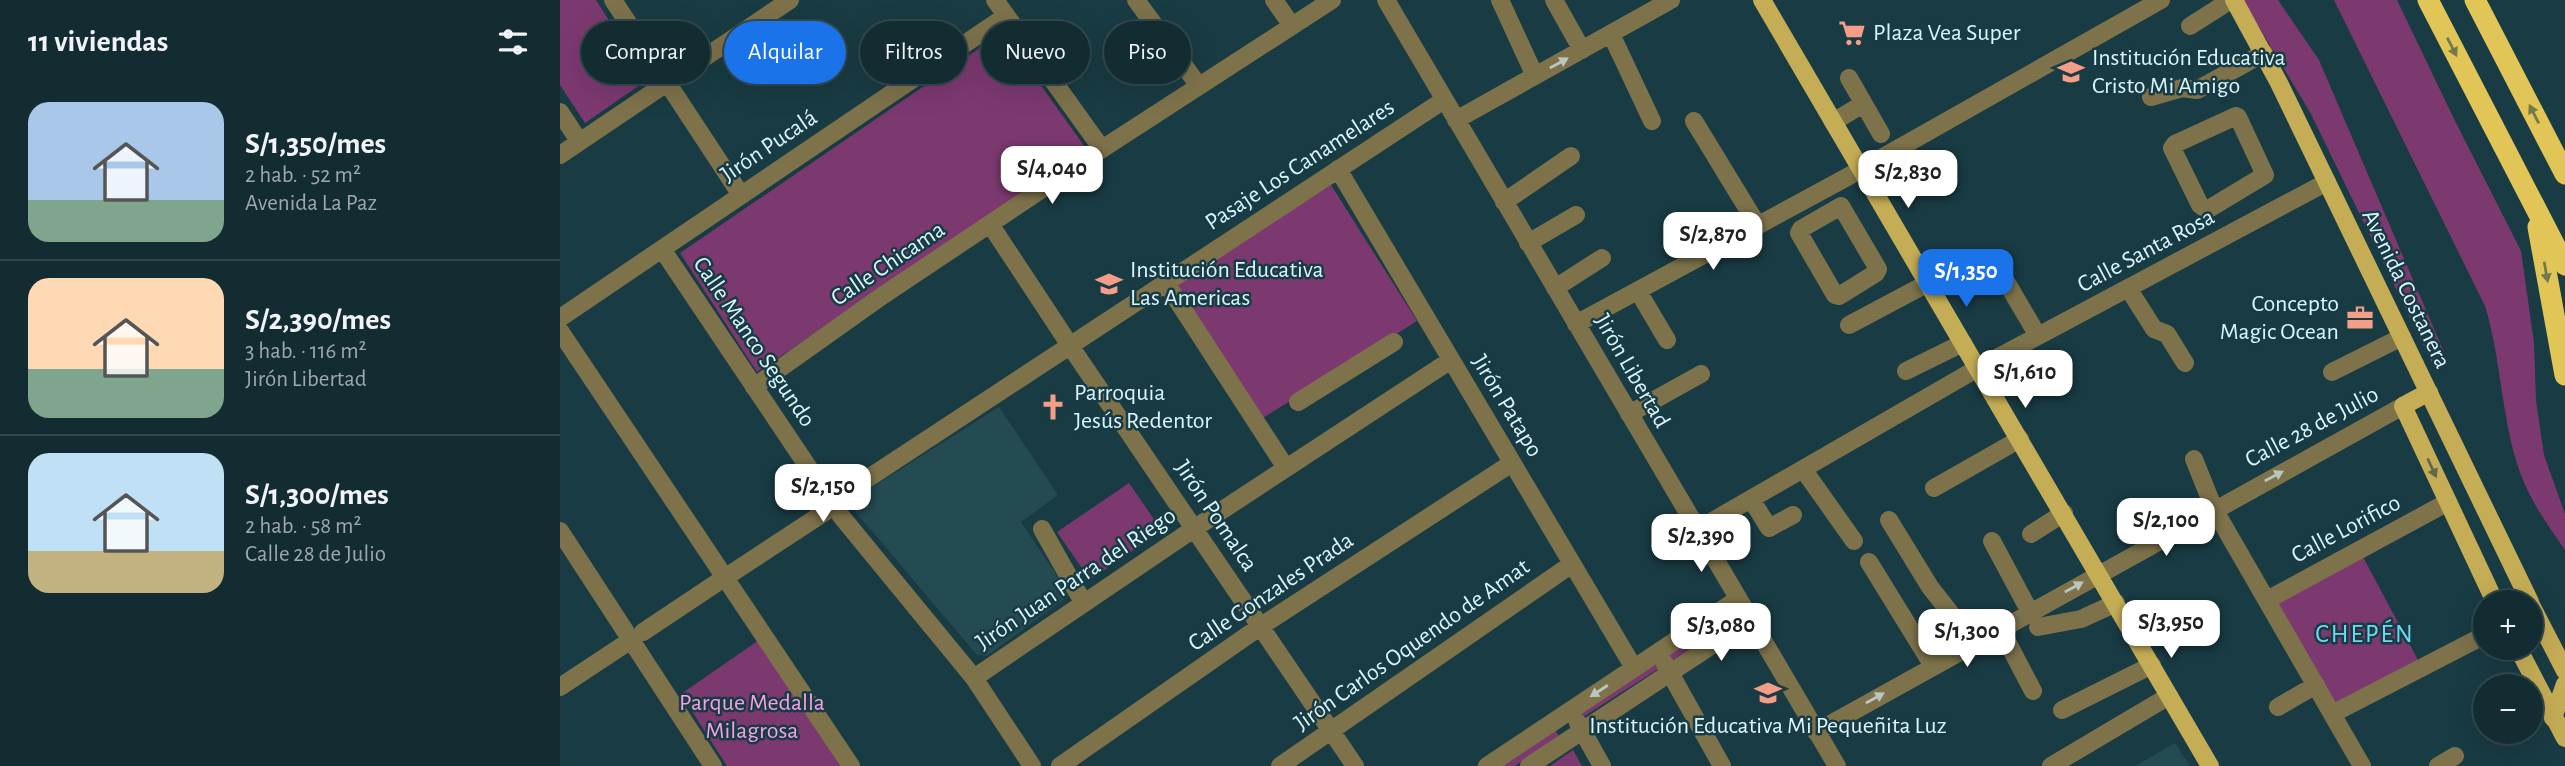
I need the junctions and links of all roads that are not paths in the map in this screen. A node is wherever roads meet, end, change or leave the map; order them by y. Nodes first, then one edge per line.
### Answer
1 (613, 0) edge
2 (789, 0) edge
3 (995, 0) edge
4 (1136, 0) edge
5 (1274, 0) edge
6 (1332, 0) edge
7 (1386, 0) edge
8 (1500, 0) edge
9 (1554, 0) edge
10 (1671, 0) edge
11 (1762, 0) edge
12 (2161, 0) edge
13 (2232, 0) edge
14 (2428, 0) edge
15 (2475, 0) edge
16 (1006, 16) junction
17 (627, 21) edge
18 (1292, 26) junction
19 (2190, 26) dead end
20 (1611, 34) junction
21 (1582, 50) junction
22 (2264, 53) junction
23 (710, 54) edge
24 (1535, 76) junction
25 (1849, 78) dead end
26 (665, 84) edge
27 (668, 84) edge
28 (1199, 86) junction
29 (2151, 97) dead end
30 (1444, 100) junction
31 (1863, 104) junction
32 (560, 112) edge
33 (1456, 120) junction
34 (1652, 121) dead end
35 (1695, 121) dead end
36 (1833, 122) junction
37 (1881, 134) dead end
38 (579, 141) junction
39 (1102, 149) junction
40 (560, 155) edge
41 (1571, 156) dead end
42 (1338, 169) junction
43 (1861, 169) junction
44 (2565, 174) edge
45 (2327, 182) junction
46 (1819, 192) junction
47 (2238, 193) junction
48 (741, 195) junction
49 (1504, 202) junction
50 (2534, 204) junction
51 (1576, 215) dead end
52 (1826, 215) junction
53 (2252, 222) junction
54 (990, 224) junction
55 (1758, 226) junction
56 (1528, 243) junction
57 (662, 248) junction
58 (1602, 258) dead end
59 (2565, 265) edge
60 (2004, 278) dead end
61 (1166, 283) junction
62 (1928, 283) junction
63 (1555, 288) junction
64 (2128, 288) junction
65 (1638, 291) junction
66 (560, 317) edge
67 (1576, 324) junction
68 (1849, 325) dead end
69 (560, 331) edge
70 (2038, 336) junction
71 (2402, 337) junction
72 (1667, 340) dead end
73 (1394, 342) dead end
74 (1963, 342) junction
75 (1070, 346) junction
76 (1451, 360) junction
77 (2185, 363) dead end
78 (1978, 368) junction
79 (1906, 371) dead end
80 (2332, 372) dead end
81 (1701, 374) dead end
82 (2565, 375) edge
83 (754, 387) junction
84 (2429, 392) junction
85 (1298, 402) dead end
86 (2403, 406) junction
87 (1629, 414) junction
88 (2020, 439) junction
89 (2194, 459) dead end
90 (1512, 463) junction
91 (1286, 467) junction
92 (1803, 469) junction
93 (1934, 488) dead end
94 (1751, 499) junction
95 (2448, 502) junction
96 (829, 507) junction
97 (2214, 509) junction
98 (2064, 513) junction
99 (1793, 515) dead end
100 (1889, 520) dead end
101 (1195, 528) junction
102 (1042, 529) dead end
103 (1697, 530) junction
104 (560, 531) edge
105 (2031, 534) dead end
106 (1854, 541) dead end
107 (1992, 541) dead end
108 (1869, 562) dead end
109 (1572, 564) junction
110 (2099, 573) junction
111 (2489, 590) edge
112 (2524, 590) edge
113 (1738, 599) junction
114 (2267, 600) junction
115 (1083, 603) junction
116 (2116, 603) junction
117 (2034, 619) junction
118 (1751, 620) junction
119 (1261, 626) junction
120 (2000, 628) junction
121 (2543, 628) edge
122 (643, 632) dead end
123 (2473, 641) edge
124 (1974, 643) junction
125 (625, 644) dead end
126 (1659, 652) junction
127 (2524, 660) edge
128 (1933, 666) junction
129 (2152, 666) junction
130 (1634, 668) junction
131 (2565, 671) edge
132 (1670, 673) junction
133 (974, 678) junction
134 (2565, 684) edge
135 (2316, 685) junction
136 (560, 687) edge
137 (2033, 691) dead end
138 (2169, 696) junction
139 (2277, 707) dead end
140 (1571, 710) junction
141 (2063, 710) dead end
142 (2332, 714) junction
143 (2553, 718) junction
144 (1583, 731) junction
145 (1332, 732) junction
146 (1816, 732) junction
147 (2565, 738) edge
148 (2455, 756) dead end
149 (713, 766) edge
150 (850, 766) edge
151 (1032, 766) edge
152 (1059, 766) edge
153 (1280, 766) edge
154 (1355, 766) edge
155 (1487, 766) edge
156 (1529, 766) edge
157 (1602, 766) edge
158 (1722, 766) edge
159 (1837, 766) edge
160 (2050, 766) edge
161 (2210, 766) edge
162 (2362, 766) edge
163 (2438, 766) edge

1 - 17 street
2 - 23 street
3 - 16 street
4 - 28 street
5 - 18 street
6 - 18 street, Calle Chicama
7 - 30 street, Jirón Libertad
8 - 24 street
9 - 21 street
10 - 20 street
11 - 36 main road
12 - 43 street
13 - 19 street
13 - 22 main road, Avenida Costanera
14 -> 50 highway
44 -> 15 highway
16 - 39 street
16 - 48 street, Jirón Pucalá
18 - 28 street, Calle Chicama
20 - 21 street
20 - 34 street
24 -> 21 street
22 - 29 street
22 - 45 main road, Avenida Costanera
24 - 33 street
25 - 31 street
26 - 38 street
27 - 48 street
28 - 39 street, Calle Chicama
30 - 33 street, Jirón Libertad
30 - 42 street, Pasaje Los Canamelares
31 - 36 street
31 - 37 street
32 - 38 street
33 - 49 street, Jirón Libertad
35 - 55 street
36 - 43 main road
38 - 40 street
39 - 54 street, Calle Chicama
41 - 49 street
42 - 61 street, Pasaje Los Canamelares
42 - 76 street, Jirón Patapo
43 - 46 street
43 - 62 main road
45 - 53 street, Calle Santa Rosa
45 - 71 main road, Avenida Costanera
46 - 52 street
46 - 55 street
47 - 47 street
47 - 53 street
48 - 57 street, Jirón Pucalá
49 - 56 street, Jirón Libertad
50 - 59 highway
50 -> 82 highway
51 - 56 street
52 - 52 street
53 - 64 street, Calle Santa Rosa
54 - 75 street, Jirón Pomalca
54 - 83 street, Calle Chicama
55 - 65 street
56 - 63 street, Jirón Libertad
57 - 66 street, Jirón Pucalá
57 - 83 street, Calle Manco Segundo
58 - 63 street
60 - 70 street
61 - 75 street, Pasaje Los Canamelares
61 - 91 street
62 - 68 street
62 - 74 main road
63 - 67 street, Jirón Libertad
64 - 70 street, Calle Santa Rosa
64 - 77 street
65 - 67 street
65 - 72 street
67 - 87 street, Jirón Libertad
69 - 150 street
70 - 78 street, Calle Santa Rosa
71 - 80 street
71 - 84 main road, Avenida Costanera
73 - 85 street
74 - 78 main road
74 - 79 street
75 - 96 street, Pasaje Los Canamelares
75 - 101 street, Jirón Pomalca
76 - 90 street, Jirón Patapo
76 - 91 street, Jirón Juan Parra del Riego
78 - 88 main road
78 - 92 street, Calle Santa Rosa
81 - 87 street
83 - 96 street, Calle Manco Segundo
84 - 86 main road, Calle 28 de Julio
84 - 112 main road, Avenida Costanera
86 -> 95 main road
97 -> 86 street, Calle 28 de Julio
87 - 103 street, Jirón Libertad
88 - 93 street
88 - 98 main road
89 - 97 street
90 - 109 street, Jirón Patapo
90 - 119 street, Calle Gonzales Prada
91 - 101 street, Jirón Juan Parra del Riego
92 - 94 street, Calle Santa Rosa
92 - 106 street
94 - 99 street
94 - 103 street, Calle Santa Rosa
95 - 111 main road
95 - 114 street, Calle Lorifico
96 - 122 street, Pasaje Los Canamelares
96 - 133 street, Calle Manco Segundo
97 - 110 street, Calle 28 de Julio
97 - 114 street
98 - 105 street
98 - 110 main road
100 - 124 street
101 - 115 street, Jirón Juan Parra del Riego
101 - 119 street, Jirón Pomalca
102 - 115 street
103 - 113 street, Jirón Libertad
104 - 149 street
107 - 117 street
108 - 128 street
109 - 130 street, Jirón Patapo
109 - 145 street, Jirón Carlos Oquendo de Amat
110 - 116 main road
117 -> 110 street, Calle 28 de Julio
113 - 118 street, Jirón Libertad
113 - 126 street
114 - 135 street
115 - 133 street, Jirón Juan Parra del Riego
116 - 117 street
116 - 129 main road
117 - 120 street, Calle 28 de Julio
118 - 132 street
118 - 146 street, Jirón Libertad
119 - 145 street, Jirón Pomalca
119 - 152 street, Calle Gonzales Prada
120 - 124 street, Calle 28 de Julio
120 - 137 street
121 - 131 main road, Avenida Costanera
123 - 142 street
124 - 128 street, Calle 28 de Julio
125 - 136 street
126 - 130 street
126 - 132 street
127 - 143 main road
146 -> 128 street, Calle 28 de Julio
129 - 138 main road
129 - 141 street
130 -> 140 street
132 - 144 street
132 - 158 street
133 - 151 street, Calle Manco Segundo
134 - 143 main road
135 - 139 street
135 - 142 street
138 - 160 street
138 - 161 main road
140 - 144 street
140 - 155 street
142 - 162 street
143 - 147 main road
144 - 156 street
144 - 157 street
145 - 153 street, Jirón Carlos Oquendo de Amat
145 - 154 street, Jirón Pomalca
146 - 159 street, Jirón Libertad
148 - 163 street

